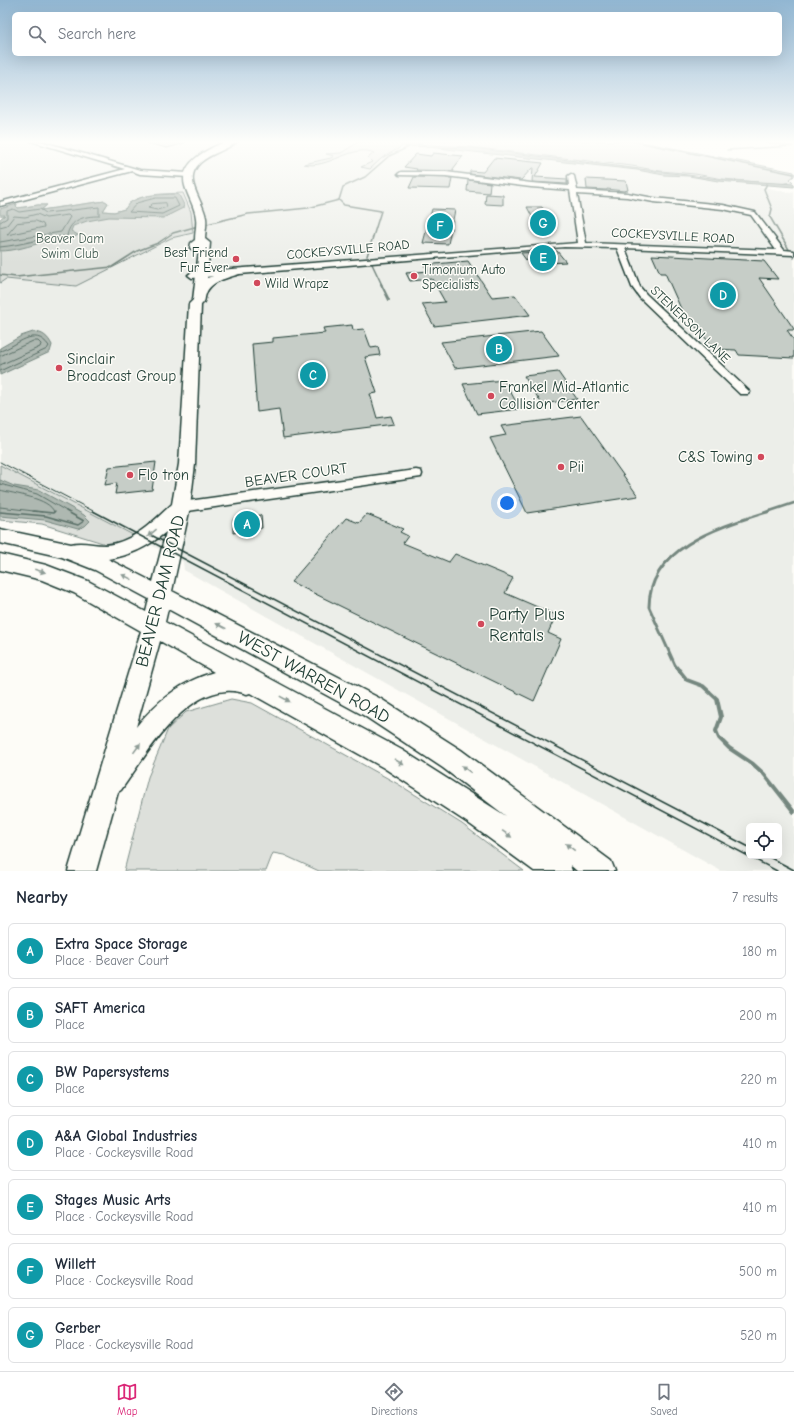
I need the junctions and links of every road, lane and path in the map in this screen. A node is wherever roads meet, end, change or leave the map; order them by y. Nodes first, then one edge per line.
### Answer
1 (85, 182) edge
2 (188, 182) edge
3 (505, 182) edge
4 (572, 182) edge
5 (573, 190) junction
6 (0, 204) edge
7 (201, 231) junction
8 (582, 244) junction
9 (620, 245) junction
10 (789, 253) edge
11 (204, 258) junction
12 (235, 272) junction
13 (198, 274) junction
14 (198, 298) junction
15 (744, 392) dead end
16 (416, 474) dead end
17 (181, 507) junction
18 (0, 536) edge
19 (65, 550) junction
20 (0, 562) edge
21 (161, 595) junction
22 (153, 626) junction
23 (264, 687) junction
24 (106, 791) junction
25 (82, 871) edge
26 (558, 871) edge
27 (601, 871) edge

1 - 6 street
2 - 7 main road, BEAVER DAM ROAD
3 - 5 street
4 - 5 street
5 - 8 street
5 - 10 street
7 - 11 main road, BEAVER DAM ROAD
7 - 13 main road, BEAVER DAM ROAD
8 - 9 street, COCKEYSVILLE ROAD
8 - 12 street, COCKEYSVILLE ROAD
9 - 10 street, COCKEYSVILLE ROAD
9 - 15 street, STENERSON LANE
11 - 12 main road
11 - 13 main road, BEAVER DAM ROAD
12 - 13 street, COCKEYSVILLE ROAD
12 - 14 main road
13 - 14 main road, BEAVER DAM ROAD
14 - 17 main road, BEAVER DAM ROAD
16 - 17 street, BEAVER COURT
17 -> 19 main road
17 - 21 main road, BEAVER DAM ROAD
18 - 19 main road, WEST WARREN ROAD
21 -> 19 main road, WEST WARREN ROAD
20 -> 22 main road, WEST WARREN ROAD
21 - 22 main road, BEAVER DAM ROAD
27 -> 21 main road, WEST WARREN ROAD
22 - 23 main road, WEST WARREN ROAD
22 - 24 main road, BEAVER DAM ROAD
24 -> 23 main road
23 -> 26 main road, WEST WARREN ROAD
24 - 25 main road, BEAVER DAM ROAD

